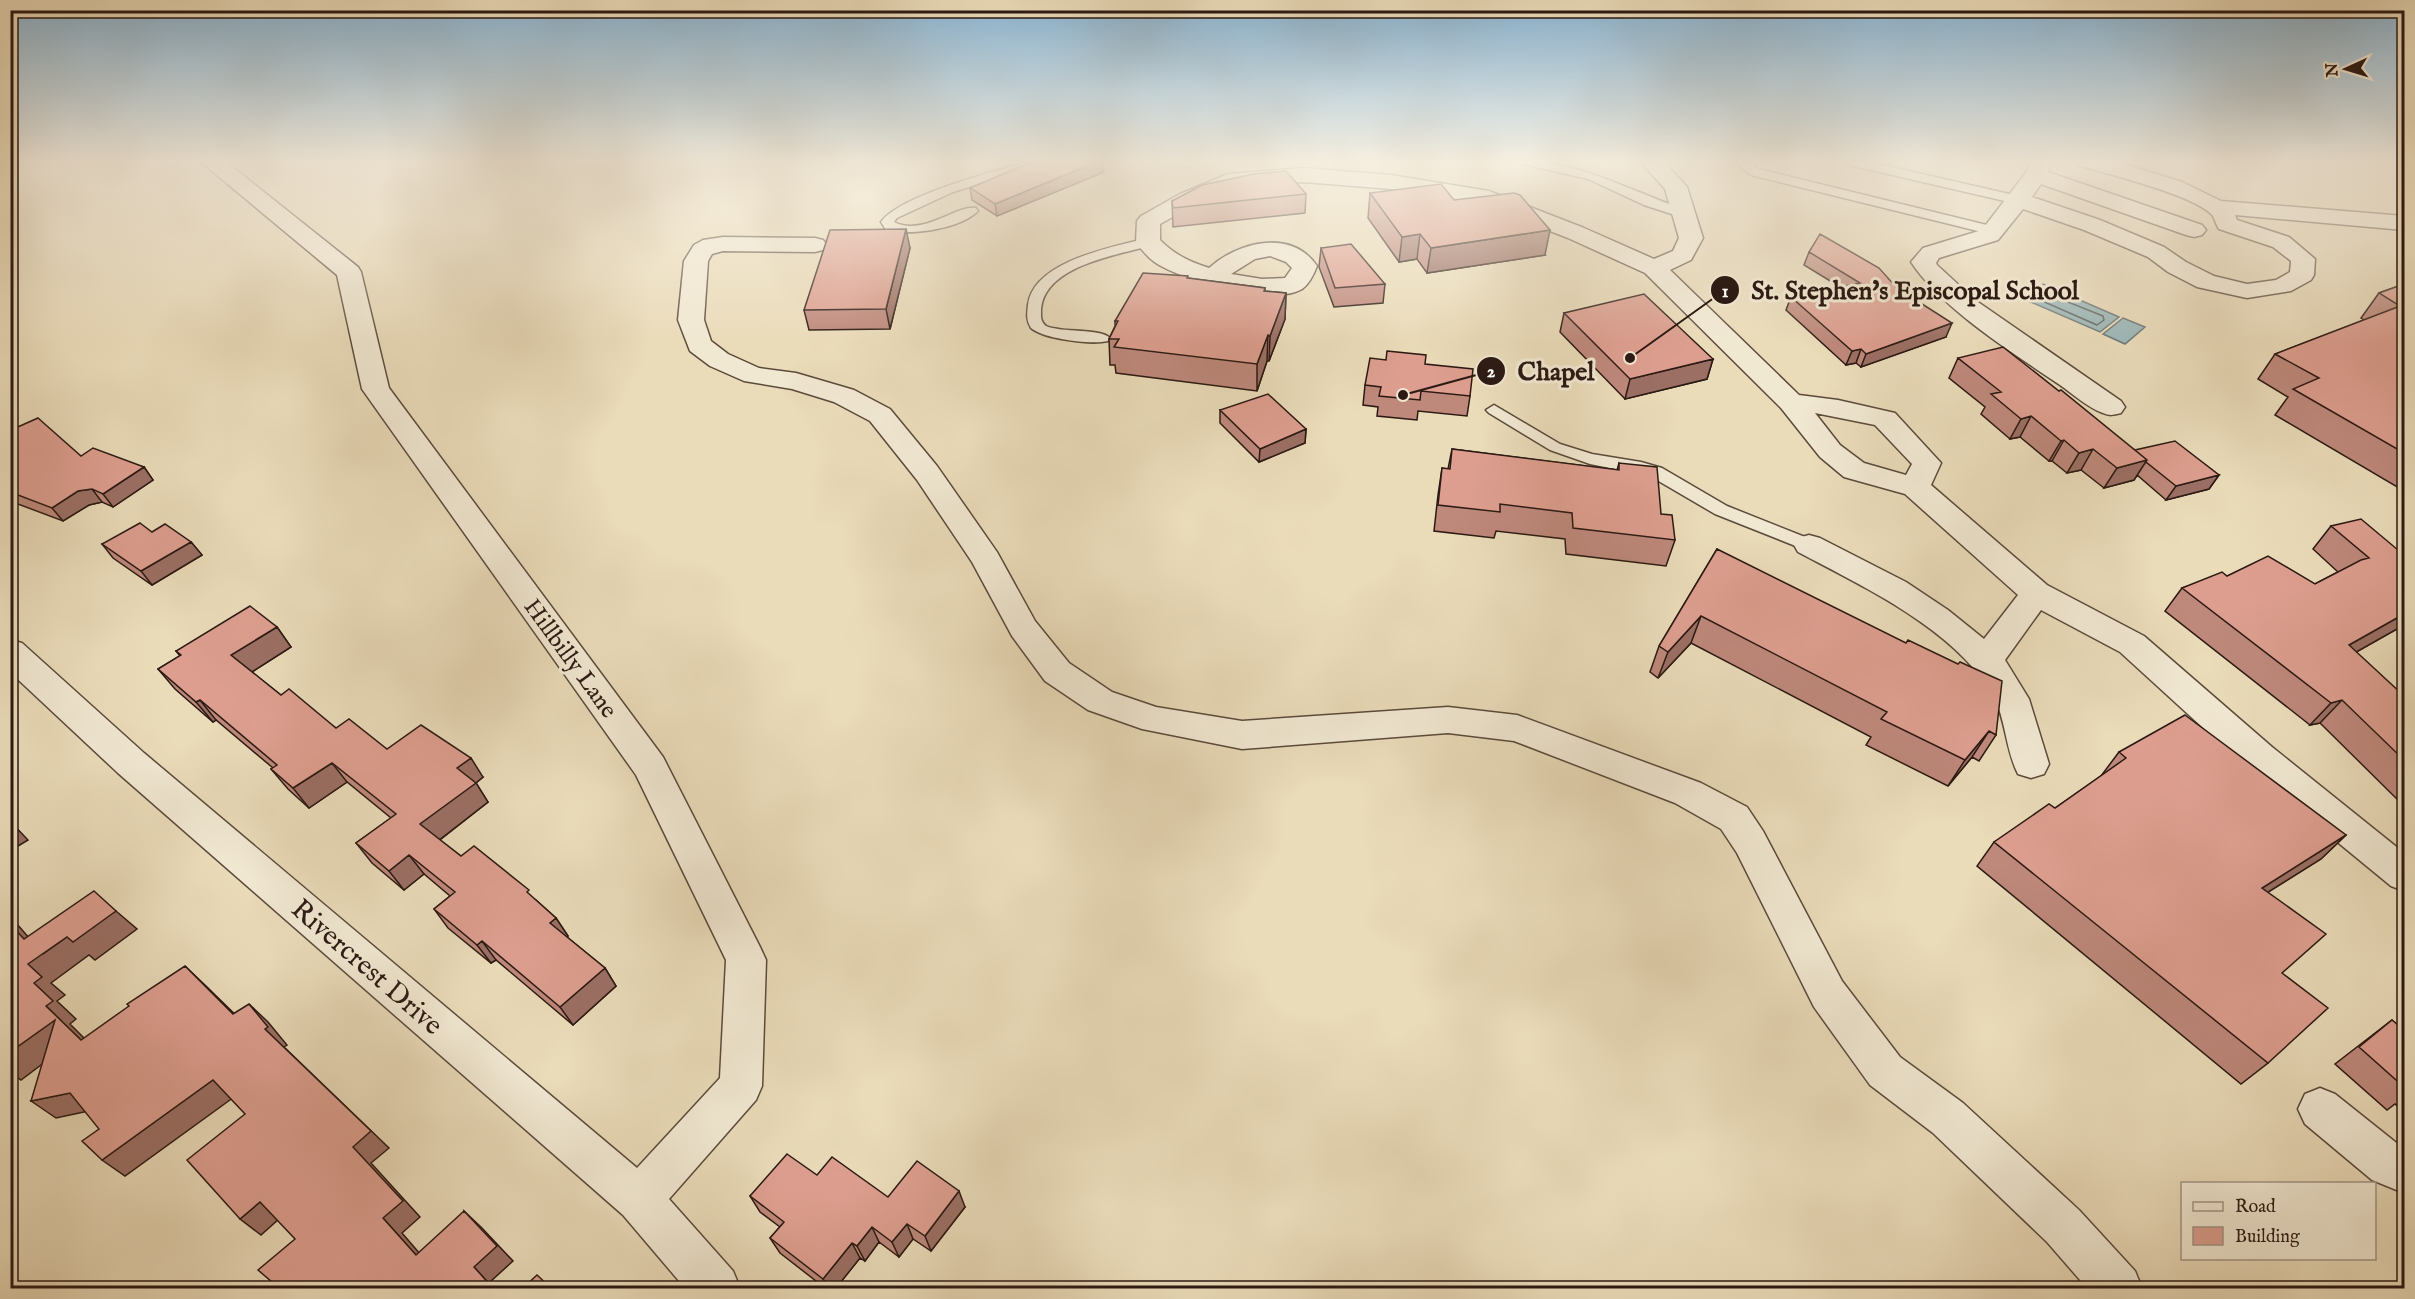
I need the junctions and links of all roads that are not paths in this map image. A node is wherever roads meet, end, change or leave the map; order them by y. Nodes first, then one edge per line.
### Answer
1 (286, 222) edge
2 (887, 222) edge
3 (945, 222) edge
4 (1149, 222) edge
5 (1547, 222) edge
6 (1687, 222) edge
7 (1956, 222) edge
8 (2001, 222) edge
9 (2082, 222) edge
10 (2173, 222) edge
11 (2211, 222) edge
12 (2235, 222) edge
13 (2389, 222) edge
14 (2404, 223) edge
15 (2194, 230) junction
16 (1994, 231) junction
17 (1148, 242) junction
18 (815, 245) dead end
19 (2156, 252) junction
20 (1654, 268) junction
21 (1214, 277) dead end
22 (1103, 338) dead end
23 (1791, 402) junction
24 (2110, 407) dead end
25 (1494, 410) dead end
26 (1915, 487) junction
27 (1809, 545) joint
28 (2036, 592) junction
29 (10, 652) edge
30 (1987, 660) junction
31 (2031, 764) dead end
32 (2404, 875) edge
33 (2320, 1109) dead end
34 (2404, 1171) edge
35 (639, 1199) junction
36 (716, 1288) edge
37 (2118, 1288) edge

1 - 35 street, Hillbilly Lane
2 - 3 lane
4 - 17 street
5 - 20 street
6 - 20 street
7 - 16 lane
8 - 16 street
9 - 19 street
10 - 15 street
11 - 15 street
12 - 19 street
13 - 14 street
15 - 19 street
16 - 24 street
17 - 21 street
17 - 22 lane
18 - 37 street
20 - 23 street
23 - 26 street
23 - 26 street
25 - 27 lane
26 - 28 street
27 - 30 street
28 - 30 street
28 - 32 street
29 - 35 street, Rivercrest Drive
30 - 31 street
33 - 34 street
35 - 36 street, Rivercrest Drive

